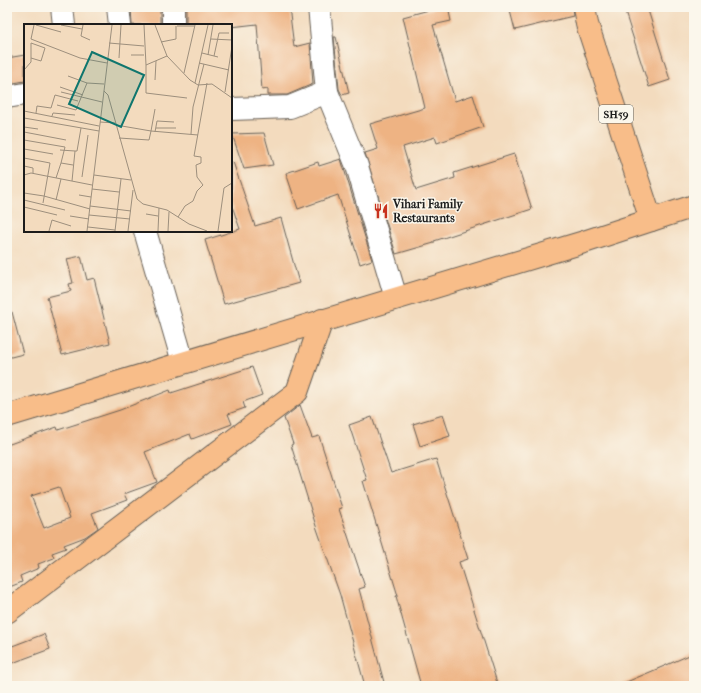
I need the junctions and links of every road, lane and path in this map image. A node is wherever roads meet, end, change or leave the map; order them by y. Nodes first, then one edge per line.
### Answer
1 (62, 7) edge
2 (118, 7) edge
3 (173, 7) edge
4 (318, 7) edge
5 (584, 7) edge
6 (64, 24) edge
7 (120, 24) edge
8 (173, 24) edge
9 (327, 92) junction
10 (24, 94) edge
11 (7, 97) edge
12 (232, 109) edge
13 (694, 206) edge
14 (651, 220) junction
15 (145, 232) edge
16 (396, 298) junction
17 (322, 320) junction
18 (182, 362) junction
19 (7, 416) edge
20 (7, 610) edge

1 - 6 street
2 - 7 street
3 - 8 street
4 - 9 street
5 - 14 main road, SH59
9 - 12 street
9 - 16 street
10 - 11 street
13 - 14 main road
14 - 16 main road
15 - 18 street
16 - 17 main road
17 - 18 main road
17 - 20 main road
18 - 19 main road

